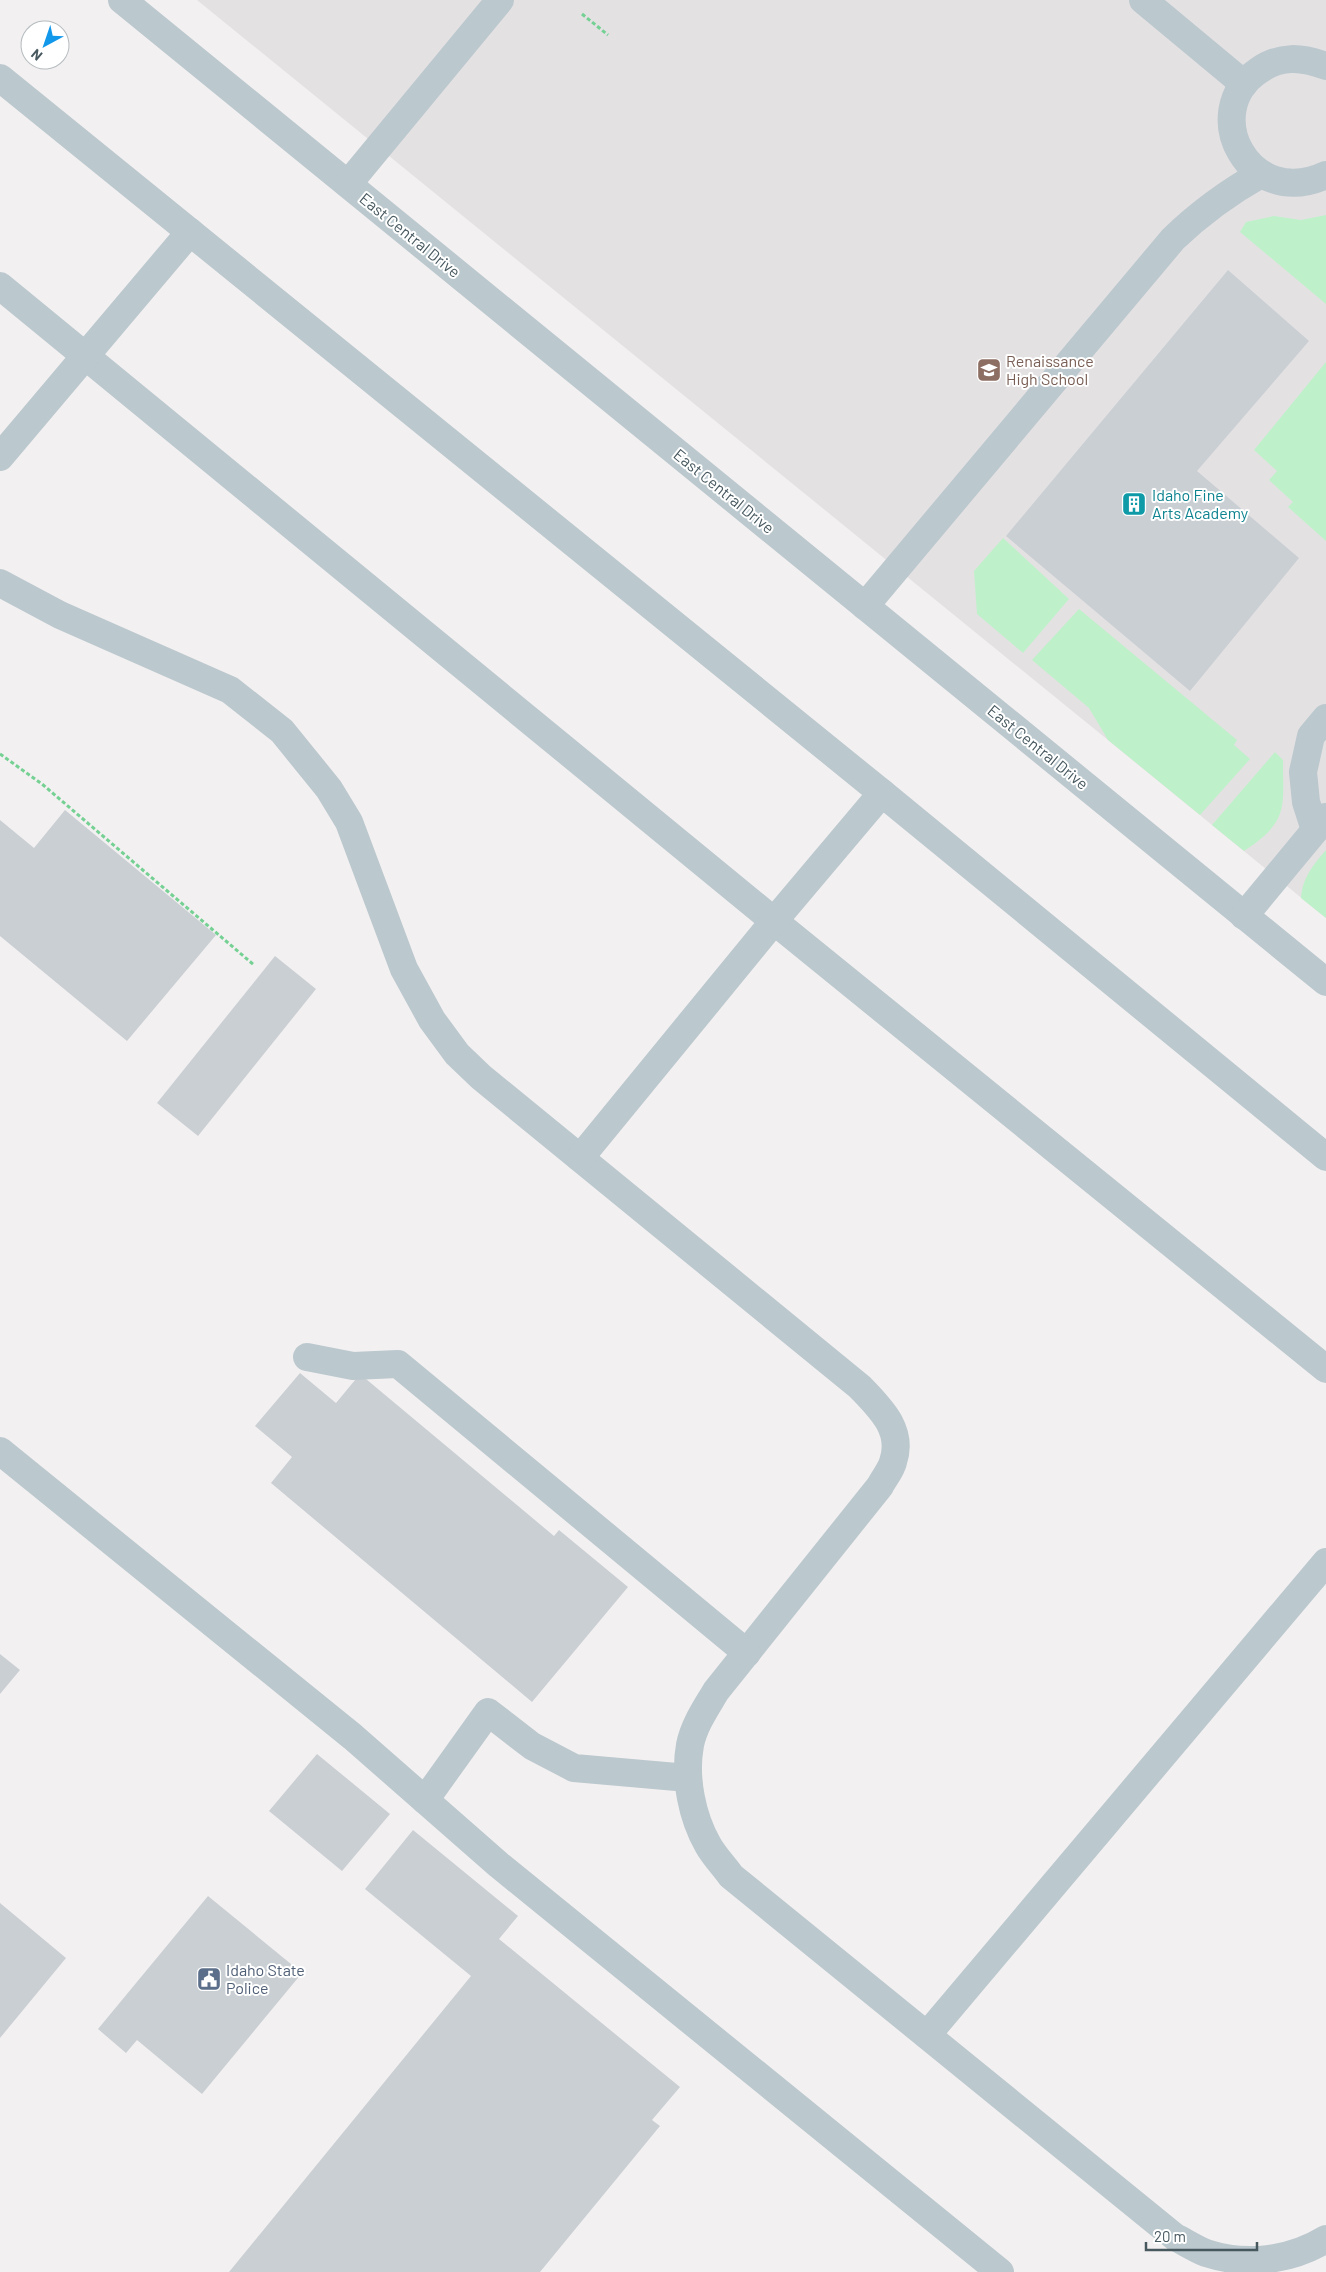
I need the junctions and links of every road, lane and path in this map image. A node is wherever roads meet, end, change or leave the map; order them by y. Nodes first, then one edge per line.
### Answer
1 (122, 0) edge
2 (500, 0) edge
3 (1143, 0) edge
4 (582, 14) dead end
5 (608, 35) dead end
6 (1326, 66) edge
7 (0, 78) edge
8 (1244, 84) junction
9 (1261, 174) junction
10 (1326, 175) edge
11 (348, 184) junction
12 (190, 232) junction
13 (0, 286) edge
14 (84, 356) junction
15 (0, 458) edge
16 (0, 583) edge
17 (865, 606) junction
18 (1326, 718) edge
19 (0, 754) edge
20 (882, 794) junction
21 (1320, 824) edge
22 (1244, 916) junction
23 (774, 920) junction
24 (254, 964) dead end
25 (1326, 982) edge
26 (1326, 1157) edge
27 (580, 1158) junction
28 (307, 1356) dead end
29 (1326, 1368) edge
30 (0, 1451) edge
31 (1326, 1562) edge
32 (747, 1652) junction
33 (688, 1778) junction
34 (425, 1800) junction
35 (926, 2034) junction
36 (1326, 2240) edge
37 (1000, 2272) edge

1 - 11 street, East Central Drive
2 - 11 street
3 - 8 street
4 - 5 path
6 - 8 street
7 - 12 street
8 - 9 street
9 - 10 street
9 - 17 street
11 - 17 street, East Central Drive
12 - 14 street
12 - 20 street
13 - 14 street
14 - 15 street
14 - 23 street
16 - 27 street
17 - 22 street, East Central Drive
18 - 21 street
19 - 24 path
20 - 23 street
20 - 26 street
21 - 22 street
22 - 25 street, East Central Drive
23 - 27 street
23 - 29 street
27 - 32 street
28 - 32 street
30 - 34 street
31 - 35 street
32 - 33 street
33 - 34 street
33 - 35 street
34 - 37 street
35 - 36 street

